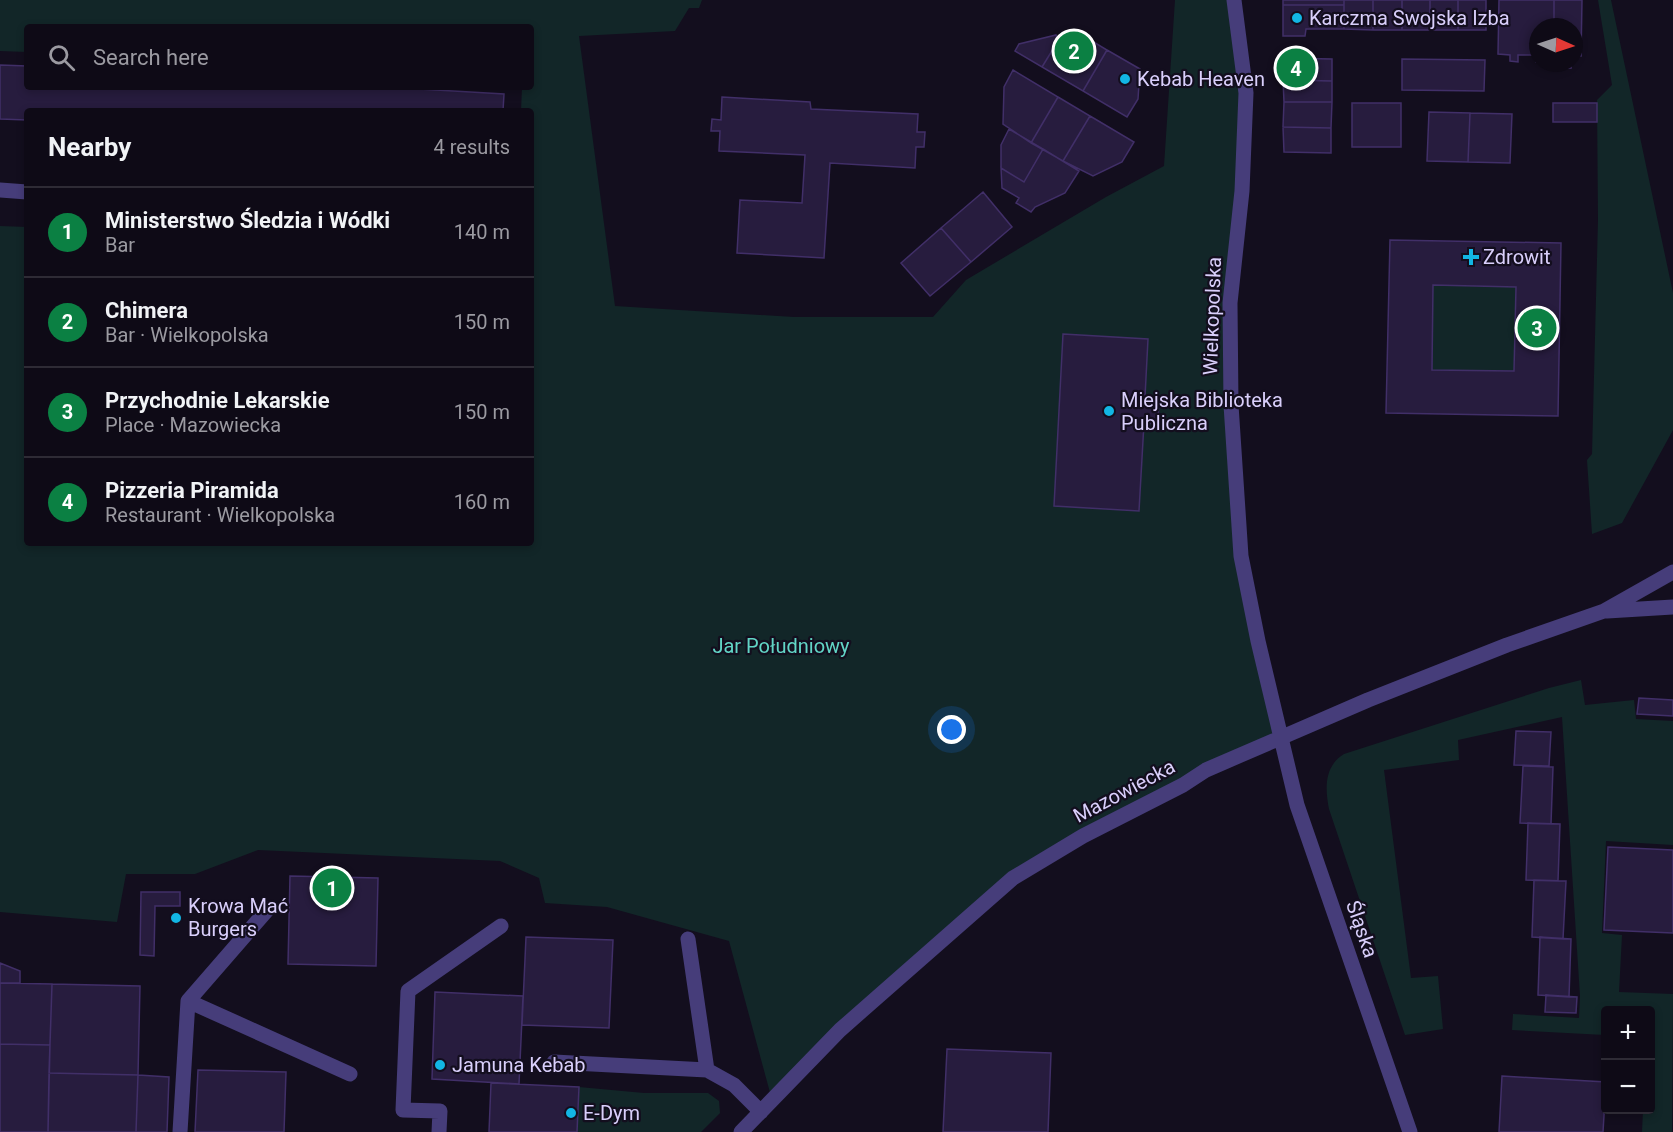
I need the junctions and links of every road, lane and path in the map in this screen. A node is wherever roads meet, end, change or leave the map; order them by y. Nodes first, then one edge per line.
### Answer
1 (1234, 0) edge
2 (0, 190) edge
3 (24, 192) edge
4 (1673, 572) edge
5 (1673, 607) edge
6 (1604, 611) junction
7 (1280, 739) junction
8 (268, 909) dead end
9 (501, 926) dead end
10 (688, 939) dead end
11 (188, 1001) junction
12 (554, 1062) dead end
13 (707, 1070) junction
14 (350, 1074) dead end
15 (760, 1112) junction
16 (180, 1132) edge
17 (440, 1132) edge
18 (741, 1132) edge
19 (1410, 1132) edge

1 - 7 street, Wielkopolska
2 - 3 street
4 - 6 street, Mazowiecka
5 - 6 street, Mazowiecka
6 - 7 street, Mazowiecka
7 - 15 street, Mazowiecka
7 - 19 street, Śląska
8 - 11 street
9 - 17 street
10 - 13 street
11 - 14 street
11 - 16 street
12 - 13 street
13 - 15 street
15 - 18 street, Mazowiecka

